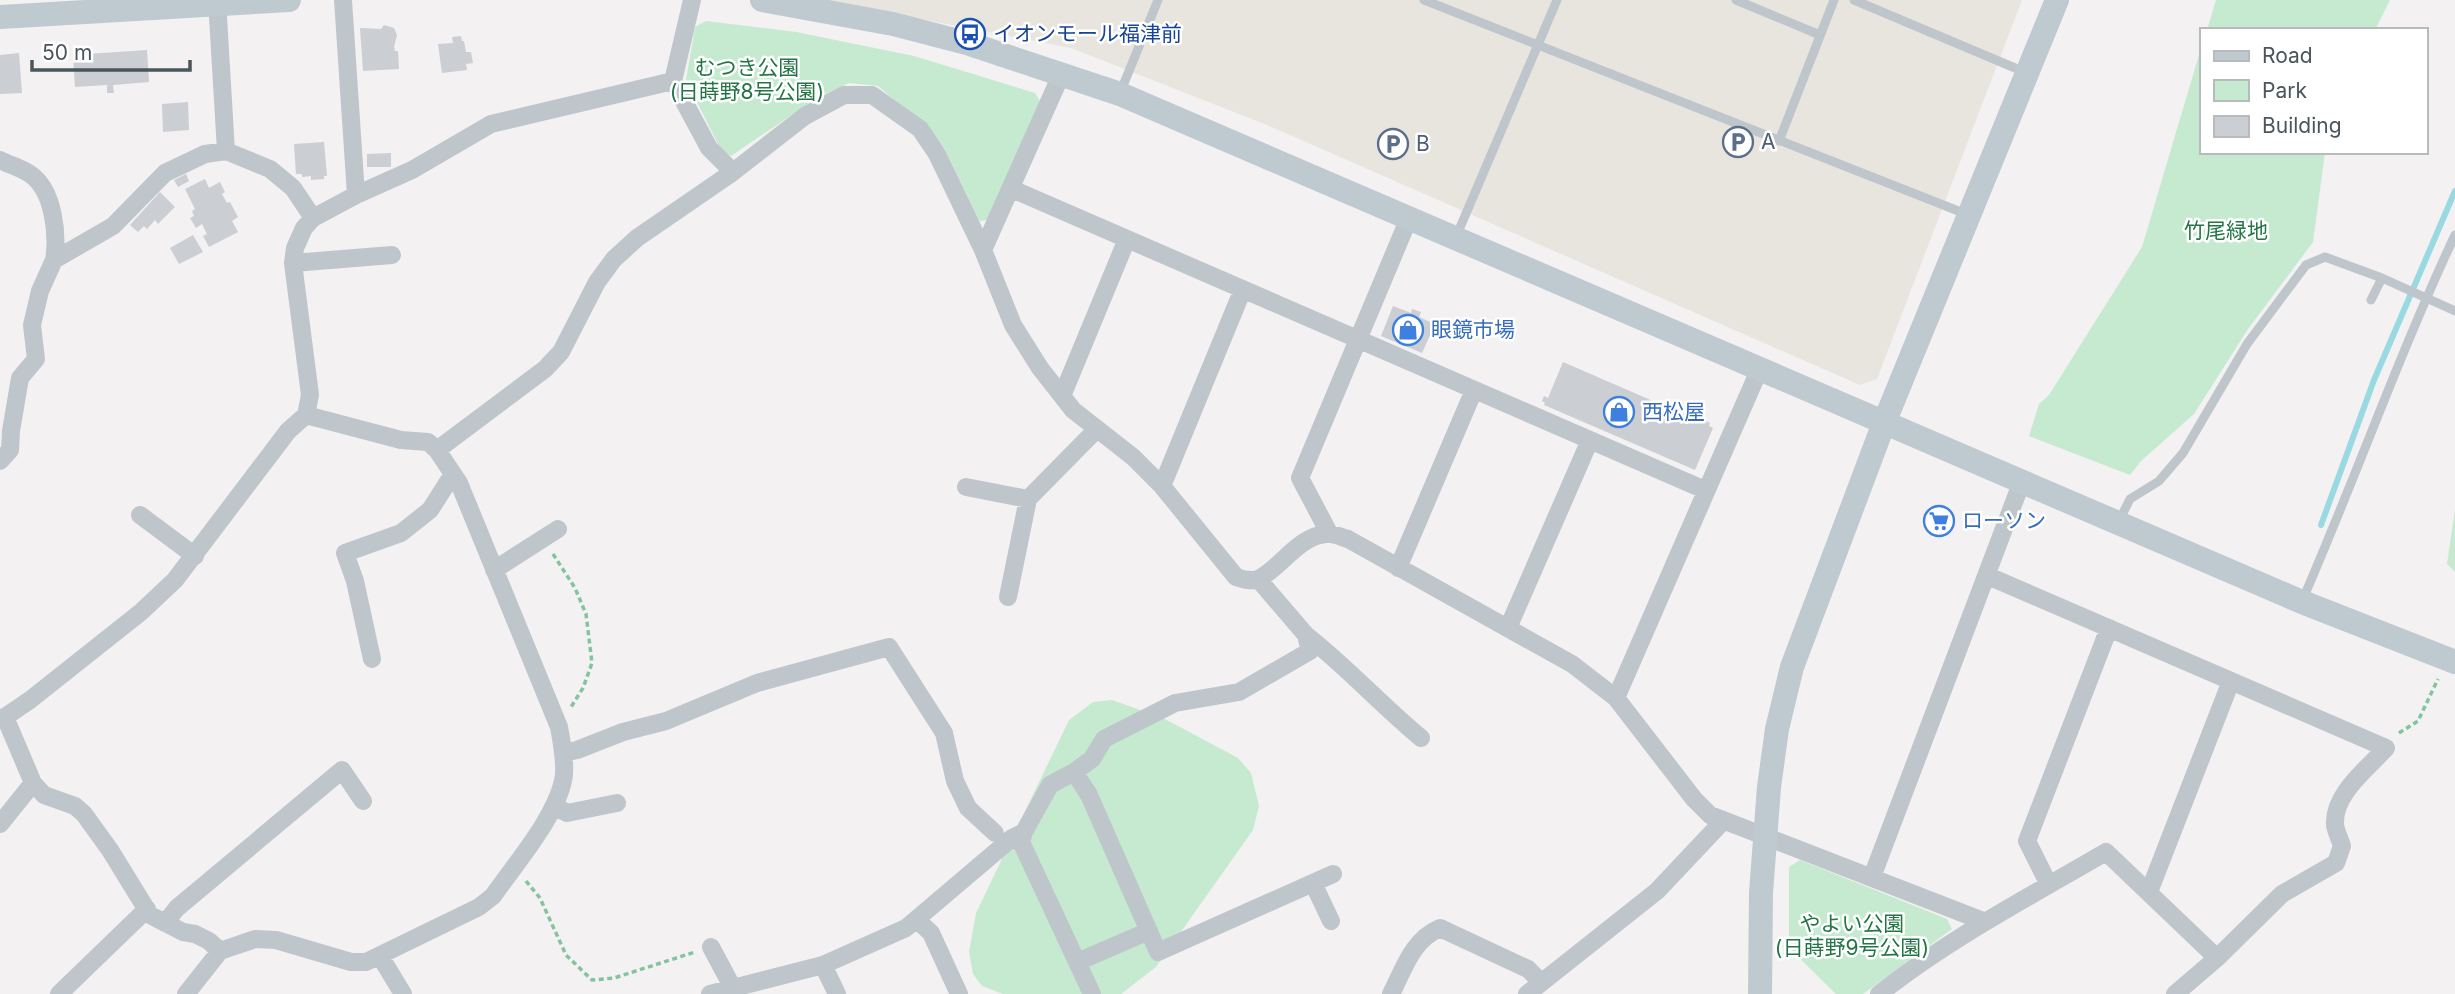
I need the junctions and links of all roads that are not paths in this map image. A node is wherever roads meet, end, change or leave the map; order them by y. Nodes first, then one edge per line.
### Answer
1 (289, 0) edge
2 (343, 0) edge
3 (692, 0) edge
4 (762, 0) edge
5 (1158, 0) edge
6 (1424, 0) edge
7 (1557, 0) edge
8 (1736, 0) edge
9 (1834, 0) edge
10 (1854, 0) edge
11 (2042, 0) edge
12 (2057, 0) edge
13 (217, 2) edge
14 (0, 17) edge
15 (1820, 35) junction
16 (1538, 45) junction
17 (2015, 68) junction
18 (1062, 75) junction
19 (674, 81) junction
20 (1120, 94) junction
21 (1779, 141) junction
22 (226, 151) junction
23 (0, 160) edge
24 (733, 172) junction
25 (1012, 189) junction
26 (356, 195) junction
27 (1965, 214) junction
28 (313, 218) junction
29 (1409, 218) junction
30 (2455, 235) edge
31 (1456, 238) junction
32 (1127, 239) junction
33 (983, 250) junction
34 (391, 255) dead end
35 (54, 260) junction
36 (293, 263) junction
37 (2382, 278) junction
38 (1243, 289) junction
39 (2426, 297) junction
40 (2371, 300) dead end
41 (2455, 311) edge
42 (1359, 340) junction
43 (1760, 368) junction
44 (1475, 390) junction
45 (1062, 396) junction
46 (306, 415) junction
47 (1884, 423) junction
48 (1097, 429) junction
49 (1590, 440) junction
50 (437, 450) junction
51 (0, 461) edge
52 (453, 474) junction
53 (2022, 481) junction
54 (1162, 486) junction
55 (966, 487) dead end
56 (1705, 490) junction
57 (1028, 499) junction
58 (140, 515) dead end
59 (2118, 522) junction
60 (551, 534) road end
61 (1329, 534) junction
62 (195, 556) junction
63 (1398, 568) junction
64 (494, 570) junction
65 (1988, 576) junction
66 (1258, 579) junction
67 (1008, 597) dead end
68 (2302, 602) junction
69 (1508, 628) junction
70 (2109, 628) junction
71 (1306, 635) junction
72 (372, 659) dead end
73 (2451, 661) edge
74 (2231, 681) junction
75 (1616, 698) junction
76 (3, 717) edge
77 (1421, 738) dead end
78 (563, 753) junction
79 (1074, 772) junction
80 (33, 783) junction
81 (363, 801) dead end
82 (617, 803) dead end
83 (554, 806) junction
84 (1723, 821) junction
85 (0, 824) edge
86 (995, 832) dead end
87 (1024, 832) junction
88 (1765, 835) junction
89 (1333, 874) dead end
90 (1872, 877) junction
91 (1313, 883) junction
92 (2049, 885) junction
93 (2149, 892) junction
94 (147, 909) junction
95 (917, 920) junction
96 (1331, 921) dead end
97 (1983, 921) junction
98 (165, 923) junction
99 (1149, 930) junction
100 (711, 947) road end
101 (220, 951) junction
102 (380, 956) junction
103 (2217, 958) junction
104 (1077, 962) junction
105 (824, 965) junction
106 (1534, 988) edge
107 (194, 991) edge
108 (734, 991) edge
109 (59, 994) edge
110 (403, 994) edge
111 (710, 994) edge
112 (836, 994) edge
113 (959, 994) edge
114 (1093, 994) edge
115 (1391, 994) edge
116 (1760, 994) edge
117 (1880, 994) edge
118 (2175, 994) edge

1 - 13 street
2 - 26 street
3 - 19 street
4 - 18 street
5 - 20 lane
6 - 16 lane
7 - 16 lane
8 - 15 lane
9 - 15 lane
10 - 17 lane
11 - 17 street
12 - 27 street
13 - 14 street
13 - 22 street
15 - 21 lane
16 - 21 lane
16 - 31 lane
17 - 27 street
18 - 20 street
18 - 25 street
19 - 24 street
19 - 26 street
20 - 29 street
21 - 27 lane
22 - 28 street
22 - 35 street
23 - 35 street
24 - 33 street
24 - 50 street
25 - 32 street
25 - 33 street
26 - 28 street
27 - 47 street
28 - 36 street
29 - 31 street
29 - 42 street
30 - 39 lane
31 - 43 street
32 - 38 street
32 - 45 street
33 - 45 street
34 - 36 street
35 - 51 street
36 - 46 street
37 - 39 lane
37 - 40 lane
37 - 59 lane
38 - 42 street
38 - 54 street
39 - 41 lane
39 - 68 lane
42 - 44 street
42 - 61 street
43 - 47 street
43 - 56 street
44 - 49 street
44 - 63 street
45 - 48 street
46 - 50 street
46 - 62 street
47 - 53 street
47 - 88 street
48 - 54 street
48 - 57 street
49 - 56 street
49 - 69 street
50 - 52 street
52 - 64 street
52 - 72 street
53 - 59 street
53 - 65 street
54 - 66 street
55 - 57 street
56 - 75 street
57 - 67 street
58 - 62 street
59 - 68 street
60 - 64 street
61 - 63 street
61 - 66 street
62 - 76 street
63 - 69 street
64 - 78 street
65 - 70 street
65 - 90 street
66 - 71 street
68 - 73 street
69 - 75 street
70 - 74 street
70 - 92 street
71 - 77 street
71 - 79 street
74 - 93 street
74 - 103 street
75 - 84 street
76 - 80 street
78 - 83 street
78 - 86 street
79 - 87 street
79 - 99 street
80 - 85 street
80 - 94 street
81 - 98 street
82 - 83 street
83 - 102 street
84 - 88 street
84 - 106 street
87 - 95 street
87 - 104 street
88 - 90 street
88 - 116 street
89 - 91 street
90 - 97 street
91 - 96 street
91 - 99 street
92 - 93 street
92 - 97 street
93 - 103 street
94 - 98 street
94 - 109 street
95 - 105 street
95 - 113 street
97 - 117 street
98 - 101 street
99 - 104 street
100 - 108 street
101 - 102 street
101 - 107 street
102 - 110 street
103 - 118 street
104 - 114 street
105 - 108 street
105 - 112 street
106 - 115 street
108 - 111 street

